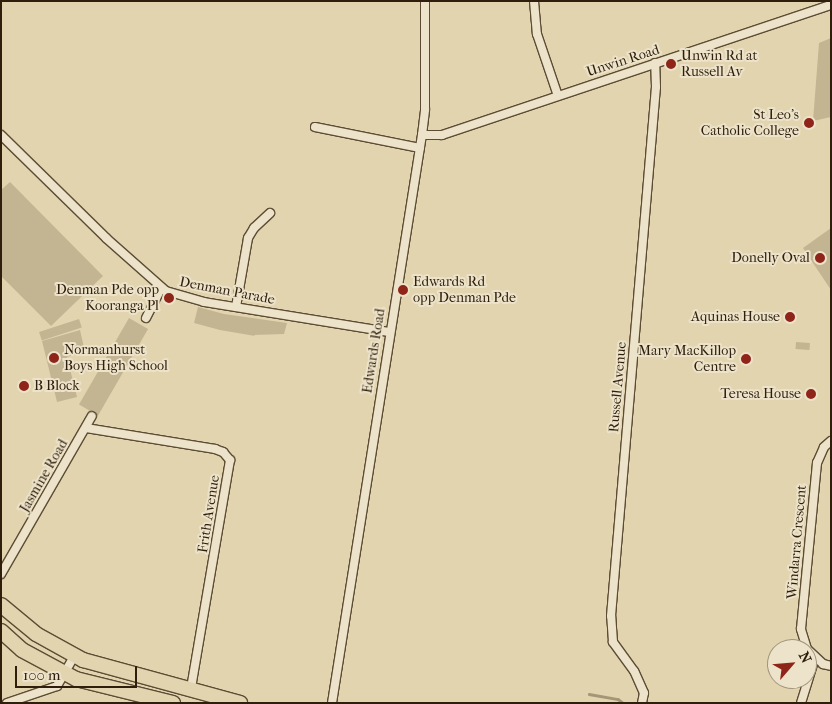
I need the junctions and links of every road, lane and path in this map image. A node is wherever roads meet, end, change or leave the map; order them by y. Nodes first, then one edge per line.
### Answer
1 (424, 1) edge
2 (534, 1) edge
3 (831, 5) edge
4 (655, 64) junction
5 (558, 96) junction
6 (315, 127) dead end
7 (1, 135) edge
8 (422, 136) junction
9 (420, 148) junction
10 (270, 213) dead end
11 (161, 288) junction
12 (236, 307) junction
13 (146, 318) dead end
14 (390, 332) junction
15 (92, 416) dead end
16 (86, 428) junction
17 (831, 441) edge
18 (1, 574) edge
19 (1, 605) edge
20 (1, 631) edge
21 (804, 639) edge
22 (74, 656) junction
23 (817, 660) edge
24 (831, 666) edge
25 (64, 674) junction
26 (191, 689) junction
27 (805, 689) edge
28 (7, 703) edge
29 (173, 703) edge
30 (240, 703) edge
31 (332, 703) edge
32 (642, 703) edge
33 (801, 703) edge

1 - 8 street, Edwards Road
2 - 5 street
3 - 4 street, Unwin Road
4 - 5 street, Unwin Road
4 - 32 street, Russell Avenue
5 - 8 street, Unwin Road
6 - 9 street
7 - 11 street, Denman Parade
8 - 9 street, Edwards Road
9 - 14 street, Edwards Road
10 - 12 street
11 - 12 street, Denman Parade
11 - 13 street
12 - 14 street, Denman Parade
14 - 31 street, Edwards Road
15 - 16 street, Jasmine Road
16 - 18 street, Jasmine Road
16 - 26 street, Frith Avenue
17 - 21 street, Windarra Crescent
19 - 22 highway
20 - 25 highway
22 - 25 street
22 - 26 highway
23 - 24 street, Windarra Crescent
25 - 28 street
25 - 29 highway
26 - 30 highway
27 - 33 street

